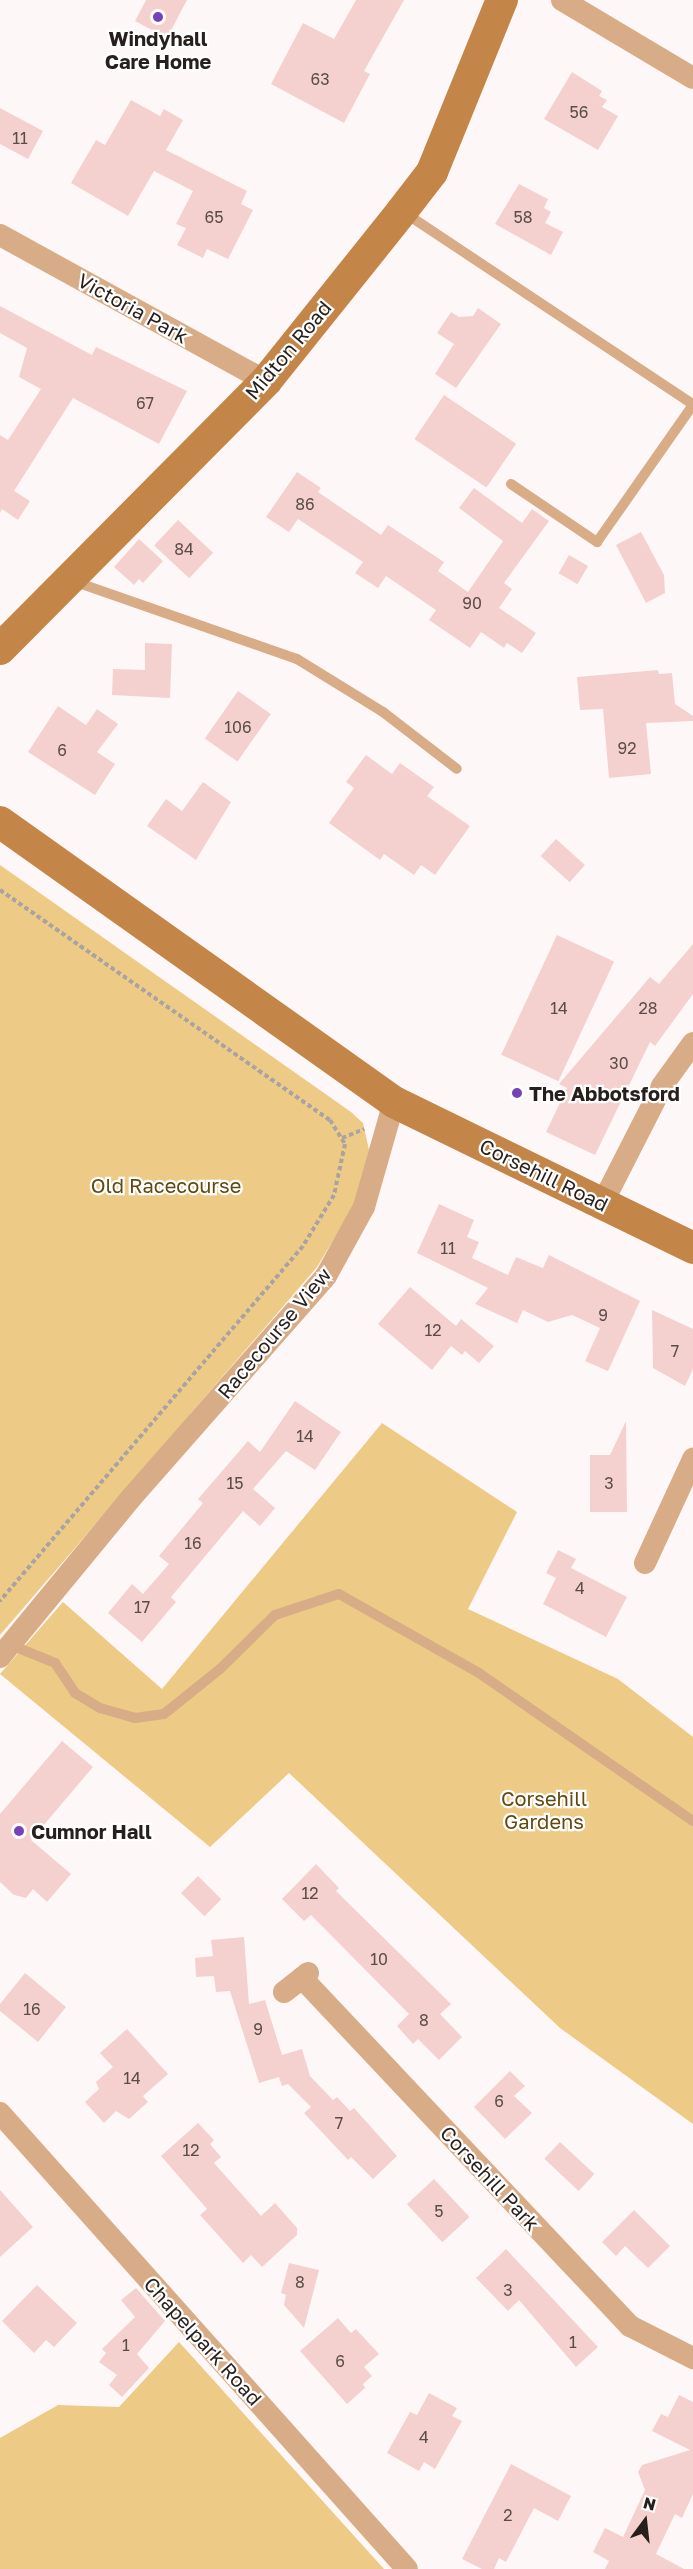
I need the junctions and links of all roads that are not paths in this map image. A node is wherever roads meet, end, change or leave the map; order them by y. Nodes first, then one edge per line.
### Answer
1 (502, 0) edge
2 (562, 0) edge
3 (693, 78) edge
4 (402, 211) junction
5 (0, 235) edge
6 (266, 381) junction
7 (693, 404) edge
8 (511, 484) dead end
9 (67, 579) junction
10 (0, 649) edge
11 (457, 769) dead end
12 (0, 822) edge
13 (693, 1043) edge
14 (394, 1102) junction
15 (602, 1204) junction
16 (693, 1248) edge
17 (693, 1459) edge
18 (645, 1563) dead end
19 (5, 1651) edge
20 (693, 1821) edge
21 (284, 1992) dead end
22 (0, 2113) edge
23 (693, 2358) edge
24 (407, 2569) edge

1 - 4 street, Midton Road
2 - 3 street
4 - 6 street, Midton Road
4 - 7 lane
5 - 6 street, Victoria Park
6 - 9 street, Midton Road
7 - 8 lane
9 - 10 street, Midton Road
9 - 11 lane
12 - 14 street
13 - 15 street
14 - 15 street, Corsehill Road
14 - 19 street, Racecourse View
15 - 16 street, Corsehill Road
17 - 18 street
19 - 20 lane
21 - 23 street, Corsehill Park
22 - 24 street, Chapelpark Road

